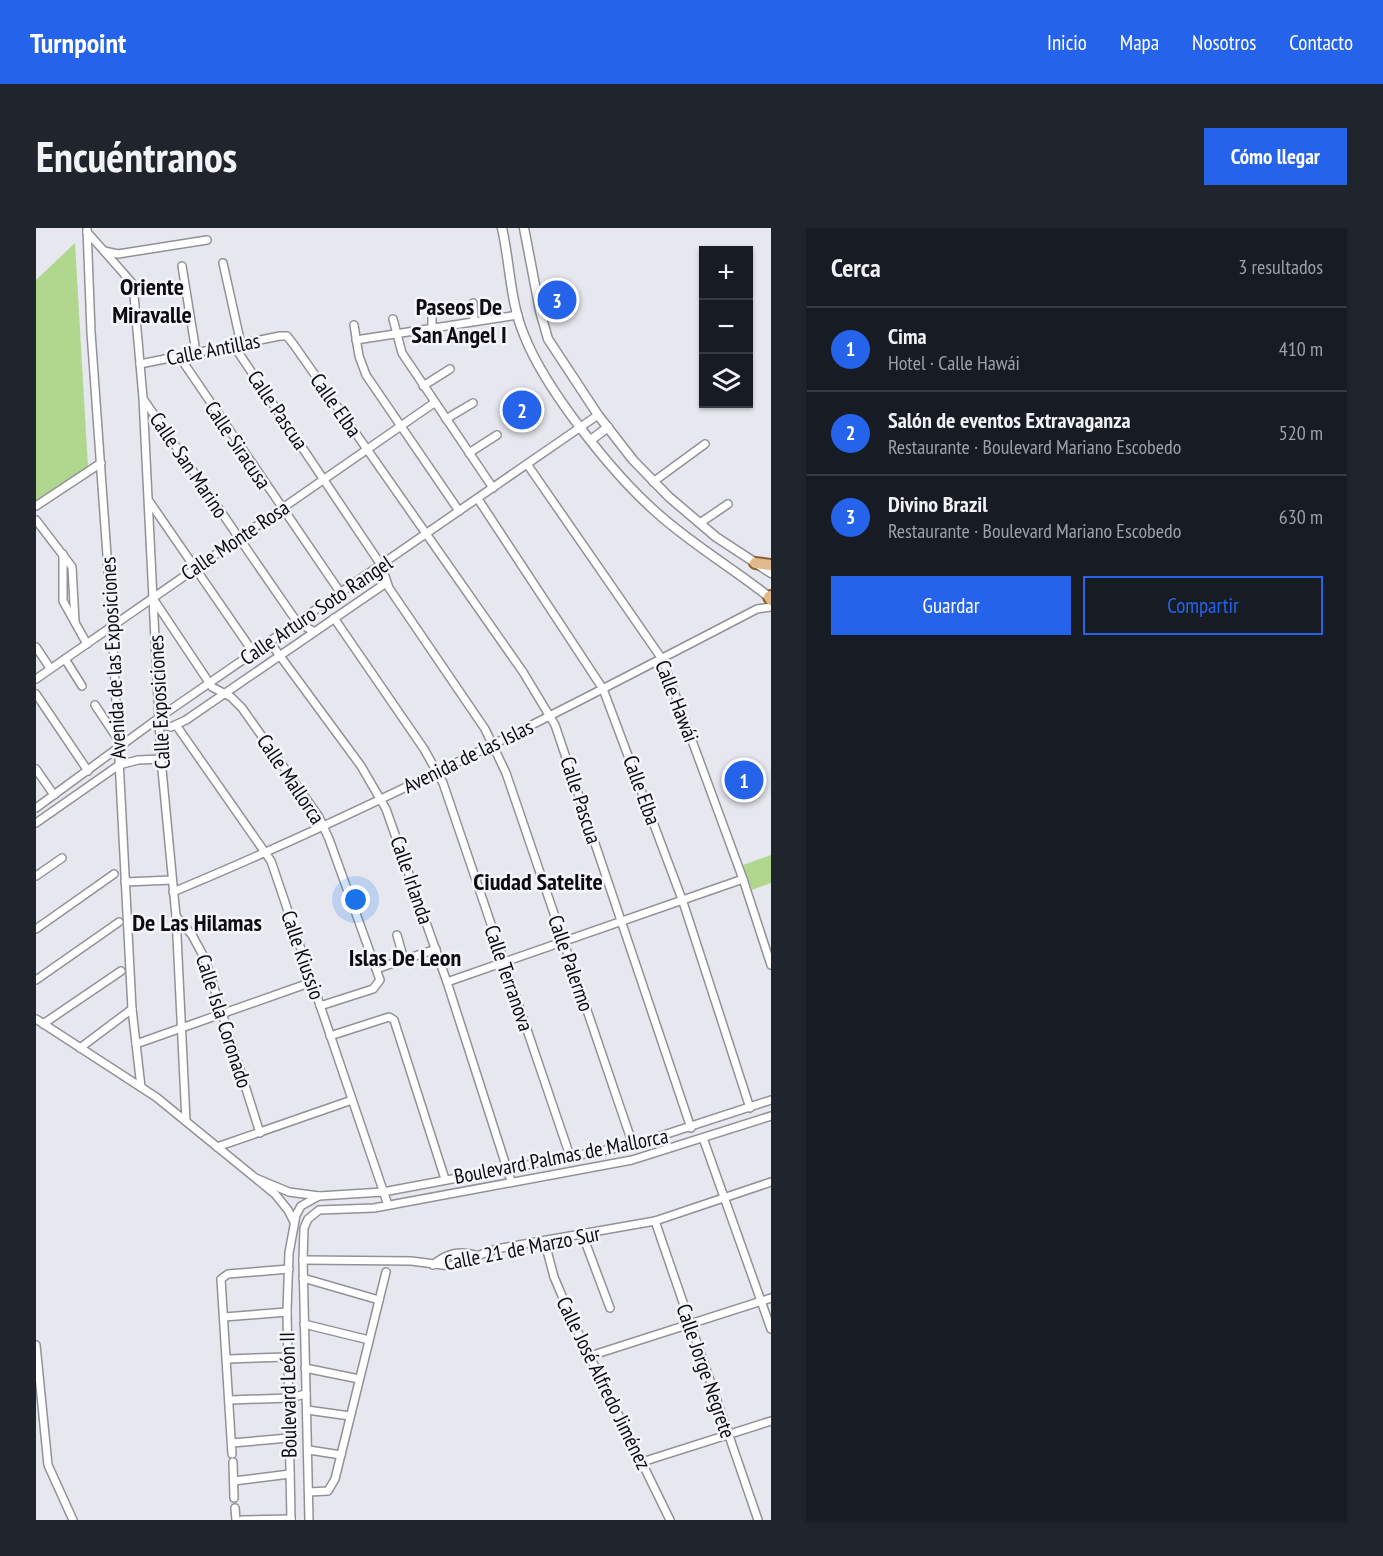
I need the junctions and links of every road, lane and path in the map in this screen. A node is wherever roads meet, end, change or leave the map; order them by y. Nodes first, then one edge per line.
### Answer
1 (502, 228) edge
2 (524, 228) edge
3 (87, 230) edge
4 (207, 240) dead end
5 (104, 251) junction
6 (223, 263) dead end
7 (182, 266) dead end
8 (473, 303) dead end
9 (432, 311) dead end
10 (518, 315) junction
11 (393, 319) dead end
12 (474, 321) junction
13 (354, 325) dead end
14 (432, 328) junction
15 (397, 334) junction
16 (287, 336) joint
17 (356, 340) junction
18 (238, 345) junction
19 (196, 352) junction
20 (178, 356) junction
21 (140, 364) junction
22 (450, 369) dead end
23 (423, 386) junction
24 (143, 398) junction
25 (434, 403) junction
26 (473, 403) dead end
27 (598, 415) junction
28 (446, 420) junction
29 (402, 425) junction
30 (581, 427) junction
31 (608, 427) junction
32 (497, 435) dead end
33 (591, 440) junction
34 (705, 444) dead end
35 (367, 449) junction
36 (469, 453) junction
37 (101, 463) junction
38 (527, 464) junction
39 (325, 478) junction
40 (653, 482) junction
41 (493, 488) junction
42 (478, 499) junction
43 (149, 500) junction
44 (728, 504) dead end
45 (36, 506) edge
46 (281, 508) junction
47 (459, 512) junction
48 (36, 519) edge
49 (700, 523) junction
50 (425, 535) junction
51 (239, 538) junction
52 (63, 554) junction
53 (755, 562) junction
54 (381, 565) junction
55 (771, 565) edge
56 (196, 567) junction
57 (771, 573) edge
58 (386, 583) junction
59 (340, 592) junction
60 (154, 597) junction
61 (770, 600) edge
62 (334, 618) junction
63 (75, 622) junction
64 (297, 622) junction
65 (112, 625) junction
66 (313, 631) junction
67 (269, 641) junction
68 (87, 644) junction
69 (36, 647) edge
70 (253, 652) junction
71 (281, 654) junction
72 (65, 659) junction
73 (662, 659) junction
74 (50, 668) junction
75 (36, 679) edge
76 (209, 683) junction
77 (82, 686) dead end
78 (603, 689) junction
79 (36, 694) edge
80 (224, 694) junction
81 (95, 705) dead end
82 (550, 716) junction
83 (160, 720) junction
84 (177, 725) junction
85 (117, 738) junction
86 (493, 743) junction
87 (118, 749) junction
88 (161, 759) junction
89 (119, 765) junction
90 (36, 769) edge
91 (88, 771) junction
92 (437, 771) junction
93 (54, 795) junction
94 (381, 800) junction
95 (36, 808) edge
96 (36, 823) edge
97 (324, 827) junction
98 (267, 853) junction
99 (62, 858) dead end
100 (114, 874) dead end
101 (36, 876) edge
102 (743, 879) junction
103 (172, 880) junction
104 (124, 882) junction
105 (174, 892) junction
106 (683, 902) junction
107 (176, 916) junction
108 (119, 922) dead end
109 (621, 923) junction
110 (36, 929) edge
111 (397, 935) dead end
112 (564, 942) junction
113 (436, 949) junction
114 (404, 960) junction
115 (503, 963) junction
116 (771, 965) edge
117 (376, 969) junction
118 (121, 971) dead end
119 (36, 980) edge
120 (312, 982) junction
121 (447, 982) junction
122 (320, 1006) junction
123 (132, 1009) junction
124 (222, 1015) junction
125 (36, 1019) edge
126 (43, 1024) junction
127 (182, 1030) junction
128 (330, 1036) junction
129 (136, 1044) junction
130 (80, 1048) junction
131 (141, 1087) junction
132 (352, 1100) junction
133 (771, 1100) edge
134 (750, 1108) junction
135 (771, 1116) edge
136 (186, 1121) junction
137 (691, 1128) junction
138 (260, 1133) junction
139 (703, 1138) junction
140 (633, 1145) junction
141 (218, 1147) junction
142 (570, 1156) junction
143 (508, 1167) junction
144 (258, 1179) junction
145 (445, 1179) junction
146 (511, 1181) junction
147 (771, 1182) edge
148 (383, 1192) junction
149 (319, 1196) junction
150 (723, 1198) junction
151 (388, 1205) junction
152 (655, 1221) junction
153 (294, 1222) junction
154 (583, 1236) junction
155 (545, 1243) junction
156 (462, 1252) junction
157 (478, 1256) junction
158 (303, 1260) junction
159 (464, 1262) junction
160 (433, 1265) junction
161 (289, 1269) junction
162 (386, 1272) dead end
163 (303, 1278) junction
164 (771, 1298) edge
165 (379, 1300) junction
166 (762, 1301) junction
167 (610, 1308) dead end
168 (287, 1312) junction
169 (224, 1317) junction
170 (304, 1324) junction
171 (691, 1325) junction
172 (771, 1329) edge
173 (369, 1340) junction
174 (36, 1345) edge
175 (590, 1356) junction
176 (287, 1357) junction
177 (228, 1359) junction
178 (305, 1368) junction
179 (358, 1379) junction
180 (306, 1394) junction
181 (288, 1398) junction
182 (230, 1400) junction
183 (307, 1410) junction
184 (350, 1416) junction
185 (771, 1421) edge
186 (728, 1435) junction
187 (289, 1438) junction
188 (232, 1443) junction
189 (309, 1450) junction
190 (340, 1455) junction
191 (642, 1462) junction
192 (290, 1474) junction
193 (234, 1481) junction
194 (309, 1492) junction
195 (234, 1498) dead end
196 (235, 1508) dead end
197 (73, 1520) edge
198 (236, 1520) edge
199 (242, 1520) edge
200 (291, 1520) edge
201 (309, 1520) edge
202 (670, 1520) edge
203 (758, 1520) edge

1 - 10 street
2 - 27 street
3 - 5 street
3 - 37 street, Avenida de las Exposiciones
4 - 5 street
5 - 21 street, Calle Exposiciones
6 - 18 street
7 - 19 street
8 - 12 street
9 - 14 street
10 - 12 street
10 - 30 street
11 - 15 street
12 - 14 street
13 - 17 street
14 - 15 street
15 - 17 street
15 - 23 street
16 - 18 street, Calle Antillas
16 - 35 street, Calle Elba
17 - 29 street
18 - 19 street, Calle Antillas
18 - 39 street, Calle Pascua
19 - 20 street, Calle Antillas
20 - 21 street, Calle Antillas
20 - 46 street, Calle Siracusa
21 - 24 street, Calle Exposiciones
22 - 23 street
23 - 25 street
24 - 43 street, Calle Exposiciones
24 - 51 street, Calle San Marino
25 - 28 street
25 - 29 street, Calle Monte Rosa
26 - 28 street
27 - 30 street, Calle Arturo Soto Rangel
27 - 31 street
28 - 36 street
29 - 35 street, Calle Monte Rosa
29 - 47 street
30 - 33 street
30 - 38 street, Calle Arturo Soto Rangel
31 - 33 street
31 - 40 street
32 - 36 street
33 - 61 street
34 - 40 street
35 - 39 street, Calle Monte Rosa
35 - 50 street, Calle Elba
36 - 41 street
37 - 45 street
37 - 65 street, Avenida de las Exposiciones
38 - 41 street, Calle Arturo Soto Rangel
38 - 73 street, Calle Hawái
39 - 46 street, Calle Monte Rosa
39 - 54 street, Calle Pascua
40 - 49 street
41 - 42 street, Calle Arturo Soto Rangel
42 - 47 street, Calle Arturo Soto Rangel
42 - 78 street, Calle Elba
43 - 56 street
43 - 60 street, Calle Exposiciones
44 - 49 street
46 - 51 street, Calle Monte Rosa
46 - 59 street, Calle Siracusa
47 - 50 street, Calle Arturo Soto Rangel
48 - 52 street
49 - 53 street
50 - 54 street, Calle Arturo Soto Rangel
50 - 82 street, Calle Pascua
51 - 56 street, Calle Monte Rosa
51 - 64 street, Calle San Marino
52 - 63 street
52 - 63 street
53 - 55 main road
53 - 57 street
54 - 58 street, Calle Palermo
54 - 59 street, Calle Arturo Soto Rangel
56 - 60 street, Calle Monte Rosa
56 - 70 street
58 - 62 street
58 - 86 street, Calle Palermo
59 - 64 street, Calle Arturo Soto Rangel
60 - 65 street, Calle Monte Rosa
60 - 76 street, Calle Mallorca
60 - 83 street, Calle Exposiciones
61 - 73 street, Avenida de las Islas
62 - 66 street
62 - 92 street, Calle Terranova
63 - 68 street
64 - 66 street
64 - 67 street, Calle Arturo Soto Rangel
65 - 68 street, Calle Monte Rosa
65 - 85 street, Avenida de las Exposiciones
66 - 71 street
67 - 70 street, Calle Arturo Soto Rangel
67 - 71 street, Calle Irlanda
68 - 72 street, Calle Monte Rosa
69 - 74 street
70 - 76 street, Calle Arturo Soto Rangel
71 - 80 street
71 - 94 street, Calle Irlanda
72 - 74 street, Calle Monte Rosa
72 - 77 street
73 - 78 street, Avenida de las Islas
73 - 102 street, Calle Hawái
74 - 75 street, Calle Monte Rosa
76 - 80 street, Calle Mallorca
76 - 83 street, Calle Arturo Soto Rangel
78 - 82 street, Avenida de las Islas
78 - 106 street, Calle Elba
79 - 91 street
80 - 84 street
80 - 97 street, Calle Mallorca
81 - 85 street
82 - 86 street, Avenida de las Islas
82 - 109 street, Calle Pascua
83 - 84 street
83 - 87 street, Calle Arturo Soto Rangel
83 - 88 street, Calle Exposiciones
84 - 98 street, Calle Kiussio
85 - 87 street, Avenida de las Exposiciones
86 - 92 street, Avenida de las Islas
86 - 112 street, Calle Palermo
87 - 89 street, Avenida de las Exposiciones
87 - 91 street, Calle Arturo Soto Rangel
88 - 89 street
88 - 103 street, Calle Exposiciones
89 - 96 street
89 - 104 street, Avenida de las Exposiciones
90 - 93 street
91 - 93 street, Calle Arturo Soto Rangel
92 - 94 street, Avenida de las Islas
92 - 115 street, Calle Terranova
93 - 95 street, Calle Arturo Soto Rangel
94 - 97 street, Avenida de las Islas
94 - 113 street, Calle Irlanda
97 - 98 street, Avenida de las Islas
97 - 117 street, Calle Mallorca
98 - 105 street, Avenida de las Islas
98 - 120 street, Calle Kiussio
99 - 101 street
100 - 110 street
102 - 106 street
102 - 116 street, Calle Hawái
103 - 104 street
103 - 105 street, Calle Exposiciones
104 - 123 street, Avenida de las Exposiciones
105 - 107 street, Calle Exposiciones
106 - 109 street
106 - 134 street, Calle Elba
107 - 124 street, Calle Isla Coronado
107 - 127 street, Calle Exposiciones
108 - 119 street
109 - 112 street
109 - 137 street, Calle Pascua
111 - 114 street
112 - 115 street
112 - 140 street, Calle Palermo
113 - 114 street
113 - 121 street, Calle Irlanda
114 - 117 street
115 - 121 street
115 - 142 street, Calle Terranova
117 - 122 street, Calle Mallorca
118 - 126 street
120 - 122 street, Calle Kiussio
120 - 124 street
121 - 143 street, Calle Irlanda
122 - 128 street, Calle Kiussio
123 - 129 street, Avenida de las Exposiciones
123 - 130 street
124 - 127 street
124 - 138 street, Calle Isla Coronado
125 - 126 street
126 - 130 street
127 - 129 street
127 - 136 street, Calle Exposiciones
128 - 132 street, Calle Kiussio
128 - 145 street
129 - 131 street, Avenida de las Exposiciones
130 - 131 street
131 - 136 street
132 - 138 street
132 - 148 street, Calle Kiussio
133 - 134 street, Boulevard Palmas de Mallorca
134 - 137 street, Boulevard Palmas de Mallorca
135 - 139 street, Boulevard Palmas de Mallorca
136 - 141 street
137 - 140 street, Boulevard Palmas de Mallorca
138 - 141 street
139 - 146 street, Boulevard Palmas de Mallorca
139 - 150 street
140 - 142 street, Boulevard Palmas de Mallorca
141 - 144 street
142 - 143 street, Boulevard Palmas de Mallorca
143 - 145 street, Boulevard Palmas de Mallorca
143 - 146 street, Calle Irlanda
144 - 149 street, Boulevard Palmas de Mallorca
144 - 153 street
145 - 148 street, Boulevard Palmas de Mallorca
146 - 151 street, Boulevard Palmas de Mallorca
147 - 150 street, Calle 21 de Marzo Sur
148 - 149 street, Boulevard Palmas de Mallorca
148 - 151 street, Calle Kiussio
149 - 153 street
150 - 152 street, Calle 21 de Marzo Sur
150 - 166 street
151 - 158 street, Boulevard Palmas de Mallorca
152 - 154 street, Calle 21 de Marzo Sur
152 - 171 street, Calle Jorge Negrete
153 - 161 street, Boulevard León II
154 - 155 street, Calle 21 de Marzo Sur
154 - 167 street
155 - 157 street, Calle 21 de Marzo Sur
155 - 175 street, Calle José Alfredo Jiménez
156 - 157 street
156 - 159 street
156 - 160 street
157 - 159 street, Calle 21 de Marzo Sur
158 - 160 street, Calle 21 de Marzo Sur
158 - 163 street
159 - 160 street, Calle 21 de Marzo Sur
161 - 168 street, Boulevard León II
161 - 169 street
162 - 165 street
163 - 165 street
163 - 170 street
164 - 166 street
165 - 173 street
166 - 171 street
166 - 172 street
168 - 169 street
168 - 176 street, Boulevard León II
169 - 177 street
170 - 173 street
170 - 178 street
171 - 175 street
171 - 186 street, Calle Jorge Negrete
173 - 179 street
174 - 197 street
175 - 191 street, Calle José Alfredo Jiménez
176 - 177 street
176 - 181 street, Boulevard León II
177 - 182 street
178 - 179 street
178 - 180 street
179 - 184 street
180 - 181 street
180 - 183 street
181 - 182 street
181 - 187 street, Boulevard León II
182 - 188 street
183 - 184 street
183 - 189 street
184 - 190 street
185 - 186 street
186 - 191 street
186 - 203 street, Calle Jorge Negrete
187 - 188 street
187 - 192 street, Boulevard León II
188 - 193 street
189 - 190 street
189 - 194 street
190 - 194 street
191 - 202 street, Calle José Alfredo Jiménez
192 - 193 street
192 - 200 street, Boulevard León II
193 - 195 street
194 - 201 street
196 - 198 street
199 - 200 street

